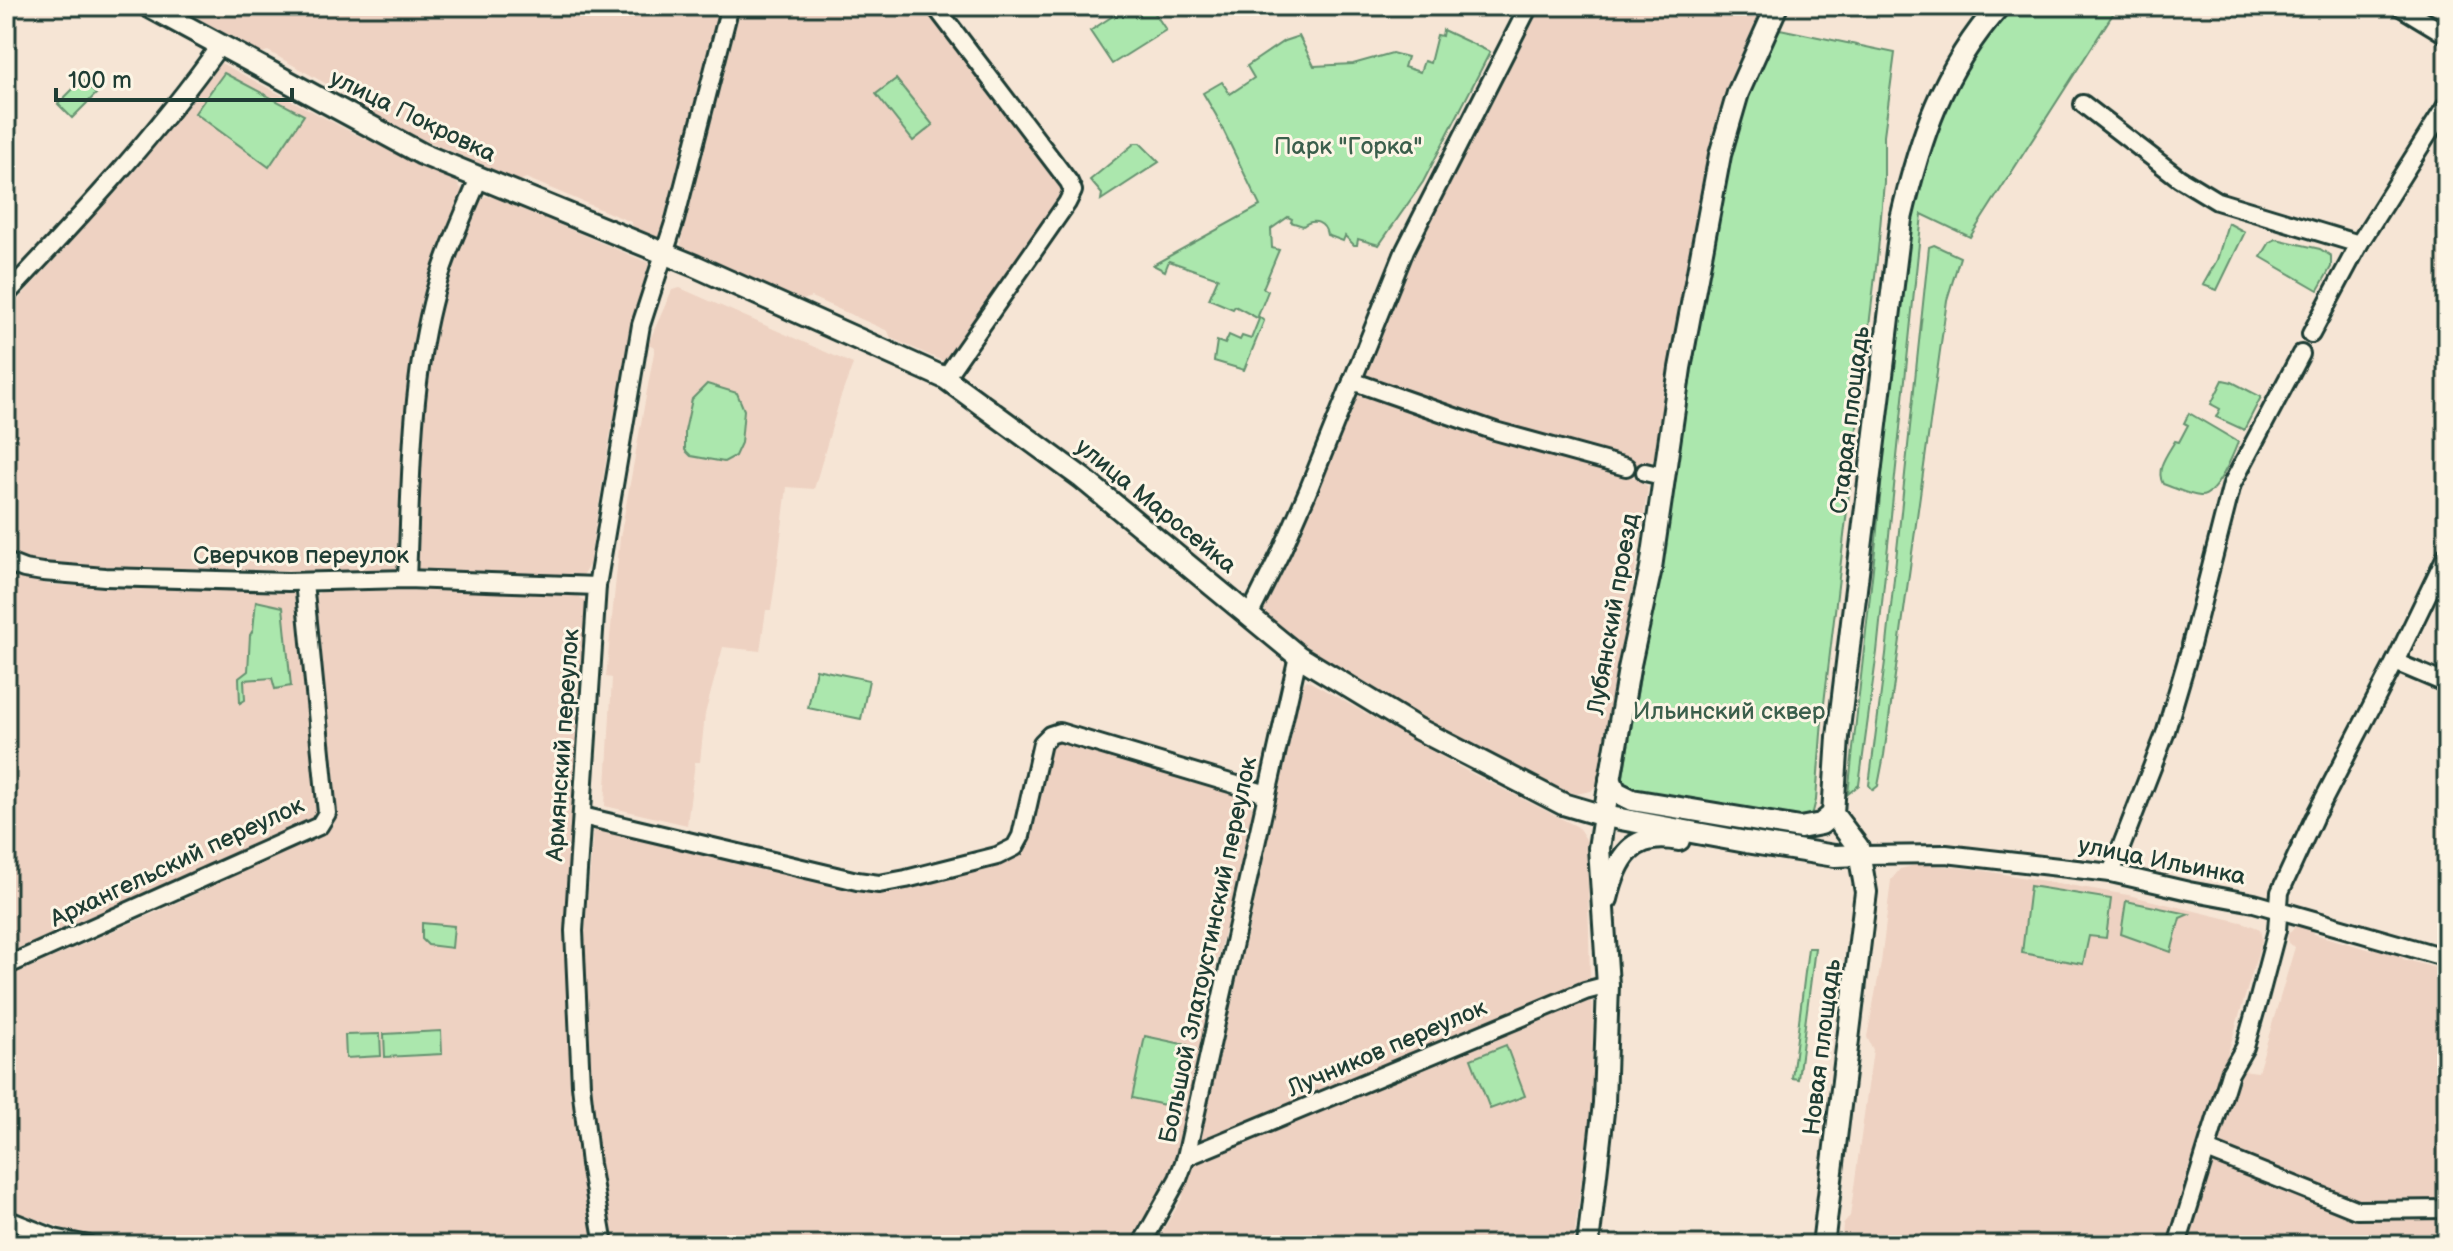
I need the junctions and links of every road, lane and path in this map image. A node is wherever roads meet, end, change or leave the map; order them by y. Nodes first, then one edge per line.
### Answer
1 (148, 6) edge
2 (730, 6) edge
3 (935, 6) edge
4 (1529, 6) edge
5 (1777, 6) edge
6 (1999, 6) edge
7 (2399, 6) edge
8 (2447, 35) edge
9 (220, 45) junction
10 (2083, 104) dead end
11 (2447, 104) edge
12 (479, 178) junction
13 (2359, 244) junction
14 (664, 254) junction
15 (6, 295) edge
16 (2311, 334) dead end
17 (2301, 354) dead end
18 (945, 378) junction
19 (1352, 381) junction
20 (1626, 467) dead end
21 (2447, 554) edge
22 (6, 562) edge
23 (407, 579) junction
24 (304, 582) junction
25 (597, 586) junction
26 (1249, 616) junction
27 (1298, 656) junction
28 (2395, 662) junction
29 (2447, 684) edge
30 (1610, 779) junction
31 (1267, 794) junction
32 (1833, 814) junction
33 (582, 816) junction
34 (1604, 816) junction
35 (1746, 842) junction
36 (1861, 855) junction
37 (2111, 873) junction
38 (2280, 911) junction
39 (1603, 931) junction
40 (2447, 958) edge
41 (6, 966) edge
42 (1608, 985) junction
43 (2207, 1150) junction
44 (1186, 1157) junction
45 (2447, 1209) edge
46 (6, 1219) edge
47 (88, 1245) edge
48 (604, 1245) edge
49 (1141, 1245) edge
50 (1588, 1245) edge
51 (1823, 1245) edge
52 (2177, 1245) edge

1 - 9 main road, улица Покровка
2 - 14 street, Армянский переулок
3 - 18 street
4 - 19 street
5 - 30 main road, Лубянский проезд
6 - 32 main road, Старая площадь
7 - 8 street
9 - 12 main road, улица Покровка
9 - 15 street
10 - 13 street
11 - 13 street
12 - 14 main road, улица Покровка
12 - 23 street
13 - 16 street
14 - 18 main road, улица Маросейка
14 - 25 street, Армянский переулок
17 - 37 street
18 - 26 main road, улица Маросейка
19 - 20 street
19 - 26 street
21 - 28 street
22 - 24 street, Сверчков переулок
23 - 24 street, Сверчков переулок
23 - 25 street, Сверчков переулок
24 - 41 street, Архангельский переулок
25 - 33 street, Армянский переулок
26 - 27 main road, улица Маросейка
27 - 31 street, Большой Златоустинский переулок
27 - 34 main road, улица Маросейка
28 - 29 street
28 - 38 street
30 - 32 main road
30 - 34 main road, Лубянский проезд
31 - 33 street
31 - 44 street, Большой Златоустинский переулок
32 - 36 main road
33 - 48 street, Армянский переулок
34 - 35 main road, улица Маросейка
34 - 39 main road, Лубянский проезд
35 - 36 main road
35 - 39 main road
36 - 37 street, улица Ильинка
36 - 51 main road, Новая площадь
37 - 38 street, улица Ильинка
38 - 40 street, улица Ильинка
38 - 43 street
39 - 42 main road, Лубянский проезд
42 - 44 street, Лучников переулок
42 - 50 main road, Лубянский проезд
43 - 45 street
43 - 52 street
44 - 49 street, Большой Златоустинский переулок
46 - 47 street

